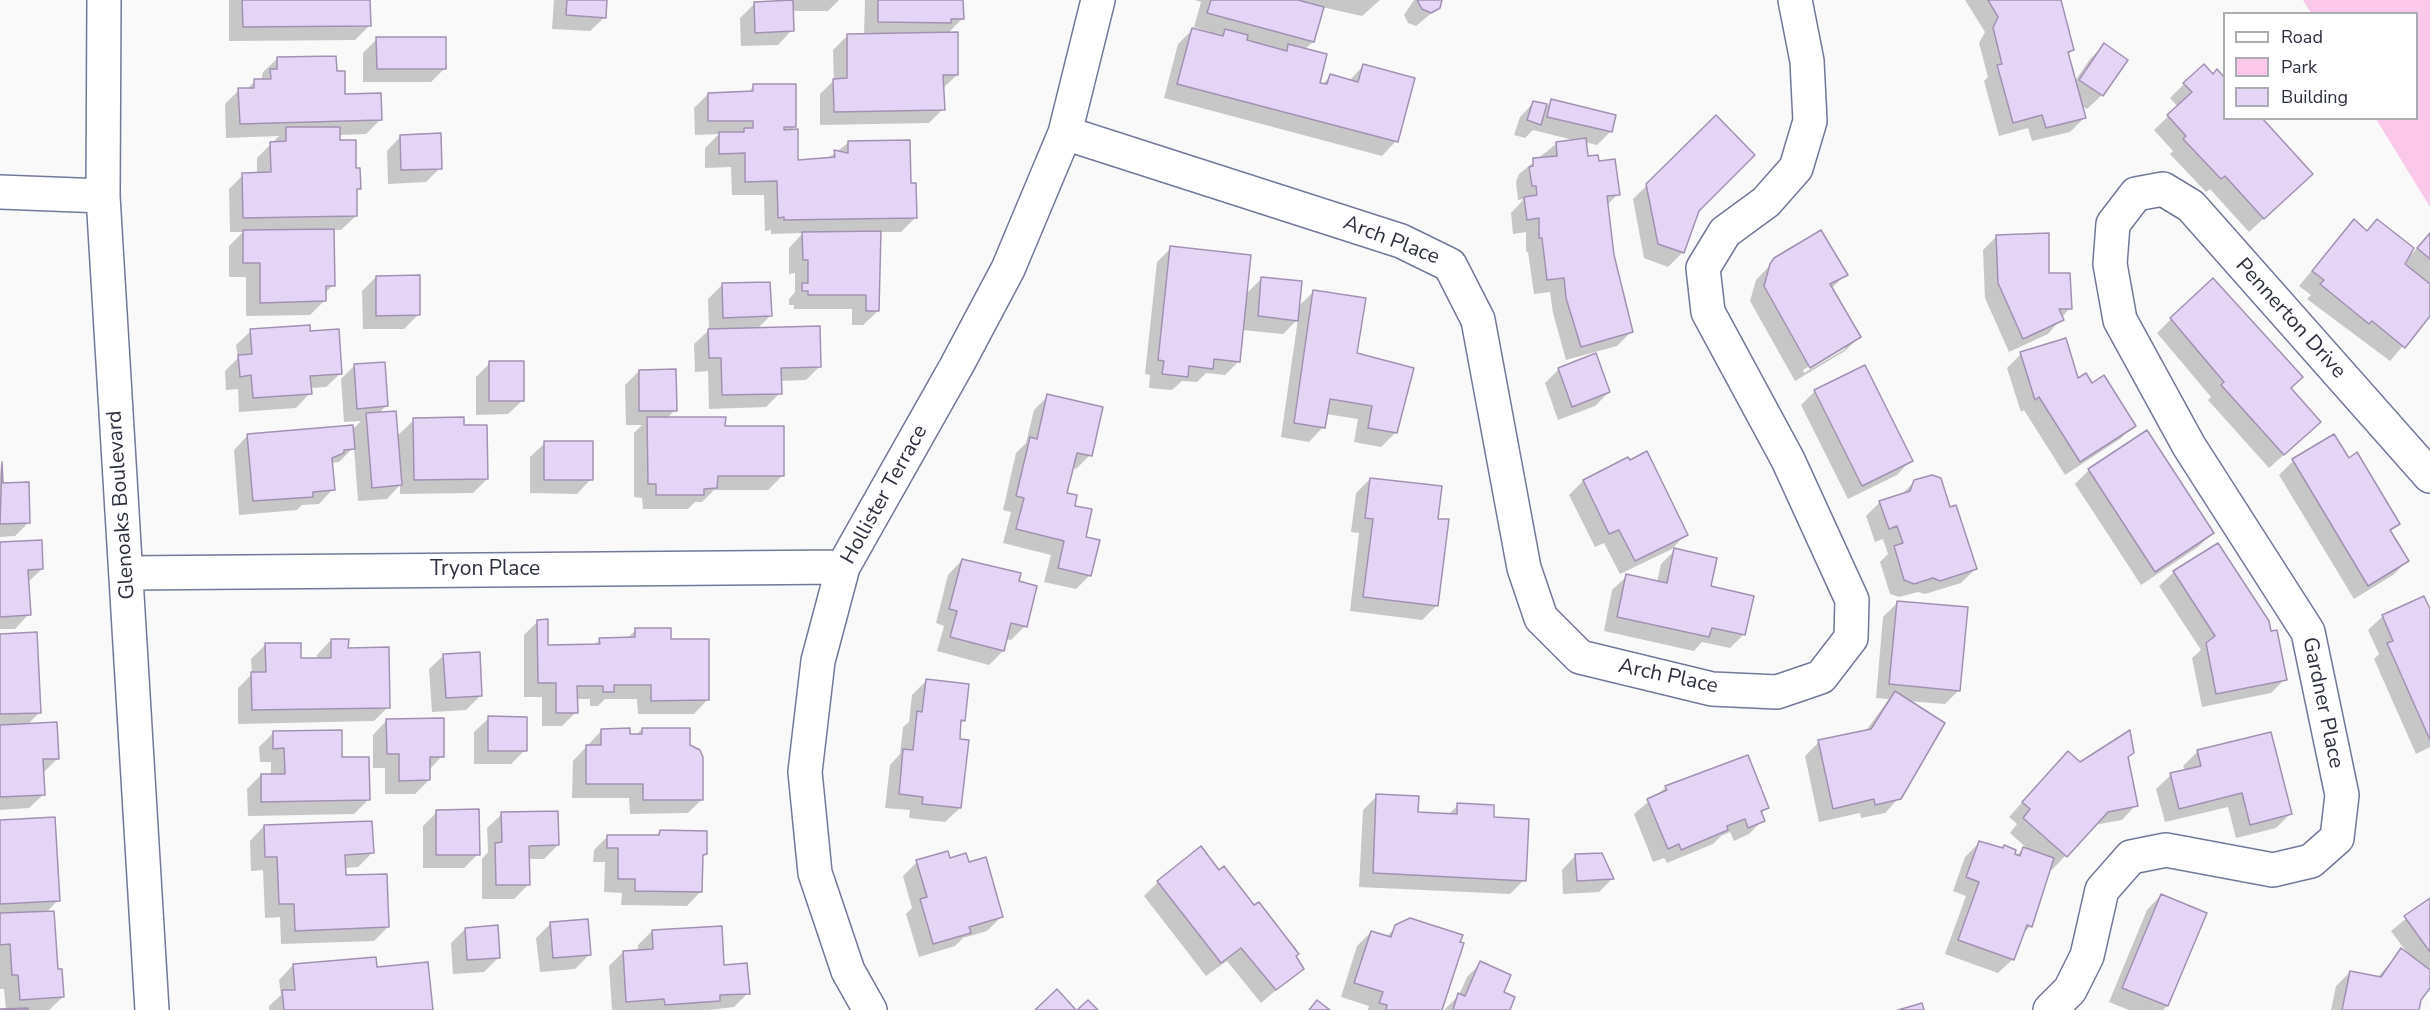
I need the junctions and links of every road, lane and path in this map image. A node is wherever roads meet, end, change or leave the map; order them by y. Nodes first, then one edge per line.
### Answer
1 (104, 0) edge
2 (1098, 0) edge
3 (1795, 0) edge
4 (1065, 133) junction
5 (0, 192) edge
6 (2136, 194) joint
7 (103, 196) junction
8 (2430, 476) edge
9 (843, 567) junction
10 (127, 573) junction
11 (152, 1010) edge
12 (870, 1010) edge
13 (2050, 1010) edge

1 - 7 street, Glenoaks Boulevard
2 - 4 street, Hollister Terrace
3 - 4 street, Arch Place
4 - 9 street, Hollister Terrace
5 - 7 street
6 - 8 street, Pennerton Drive
6 - 13 street, Gardner Place
7 - 10 street, Glenoaks Boulevard
9 - 10 street, Tryon Place
9 - 12 street, Hollister Terrace
10 - 11 street, Glenoaks Boulevard

